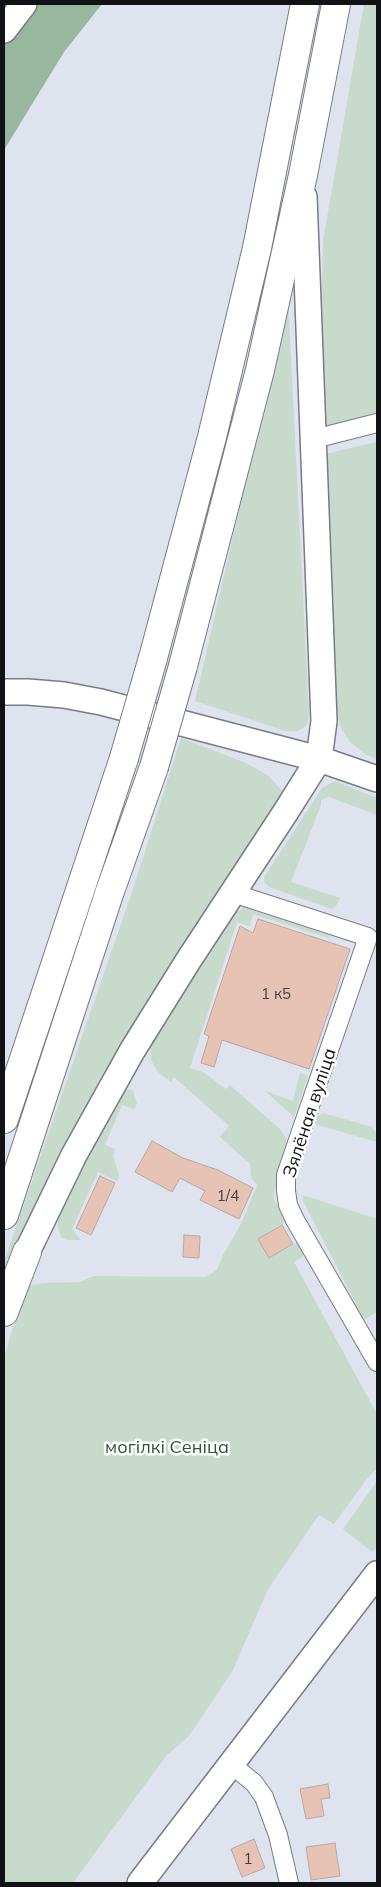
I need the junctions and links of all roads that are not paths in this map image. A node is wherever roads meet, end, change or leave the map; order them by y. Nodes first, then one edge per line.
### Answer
1 (24, 4) edge
2 (305, 4) edge
3 (336, 4) edge
4 (4, 30) edge
5 (304, 175) junction
6 (377, 423) edge
7 (314, 439) junction
8 (4, 692) edge
9 (319, 759) junction
10 (377, 779) edge
11 (233, 891) junction
12 (4, 1119) edge
13 (4, 1215) edge
14 (26, 1252) joint
15 (4, 1312) edge
16 (377, 1362) edge
17 (377, 1574) edge
18 (232, 1765) junction
19 (140, 1883) edge
20 (289, 1883) edge

1 - 4 street
2 - 12 highway, bridge
3 - 5 highway
5 - 7 street
5 - 13 highway, bridge
6 - 7 street
7 - 9 street
8 - 9 street
9 - 10 street
9 - 11 street
11 - 14 street
11 - 16 street, Зялёная вуліца
14 - 15 highway
17 - 18 street
18 - 19 street
18 - 20 street

